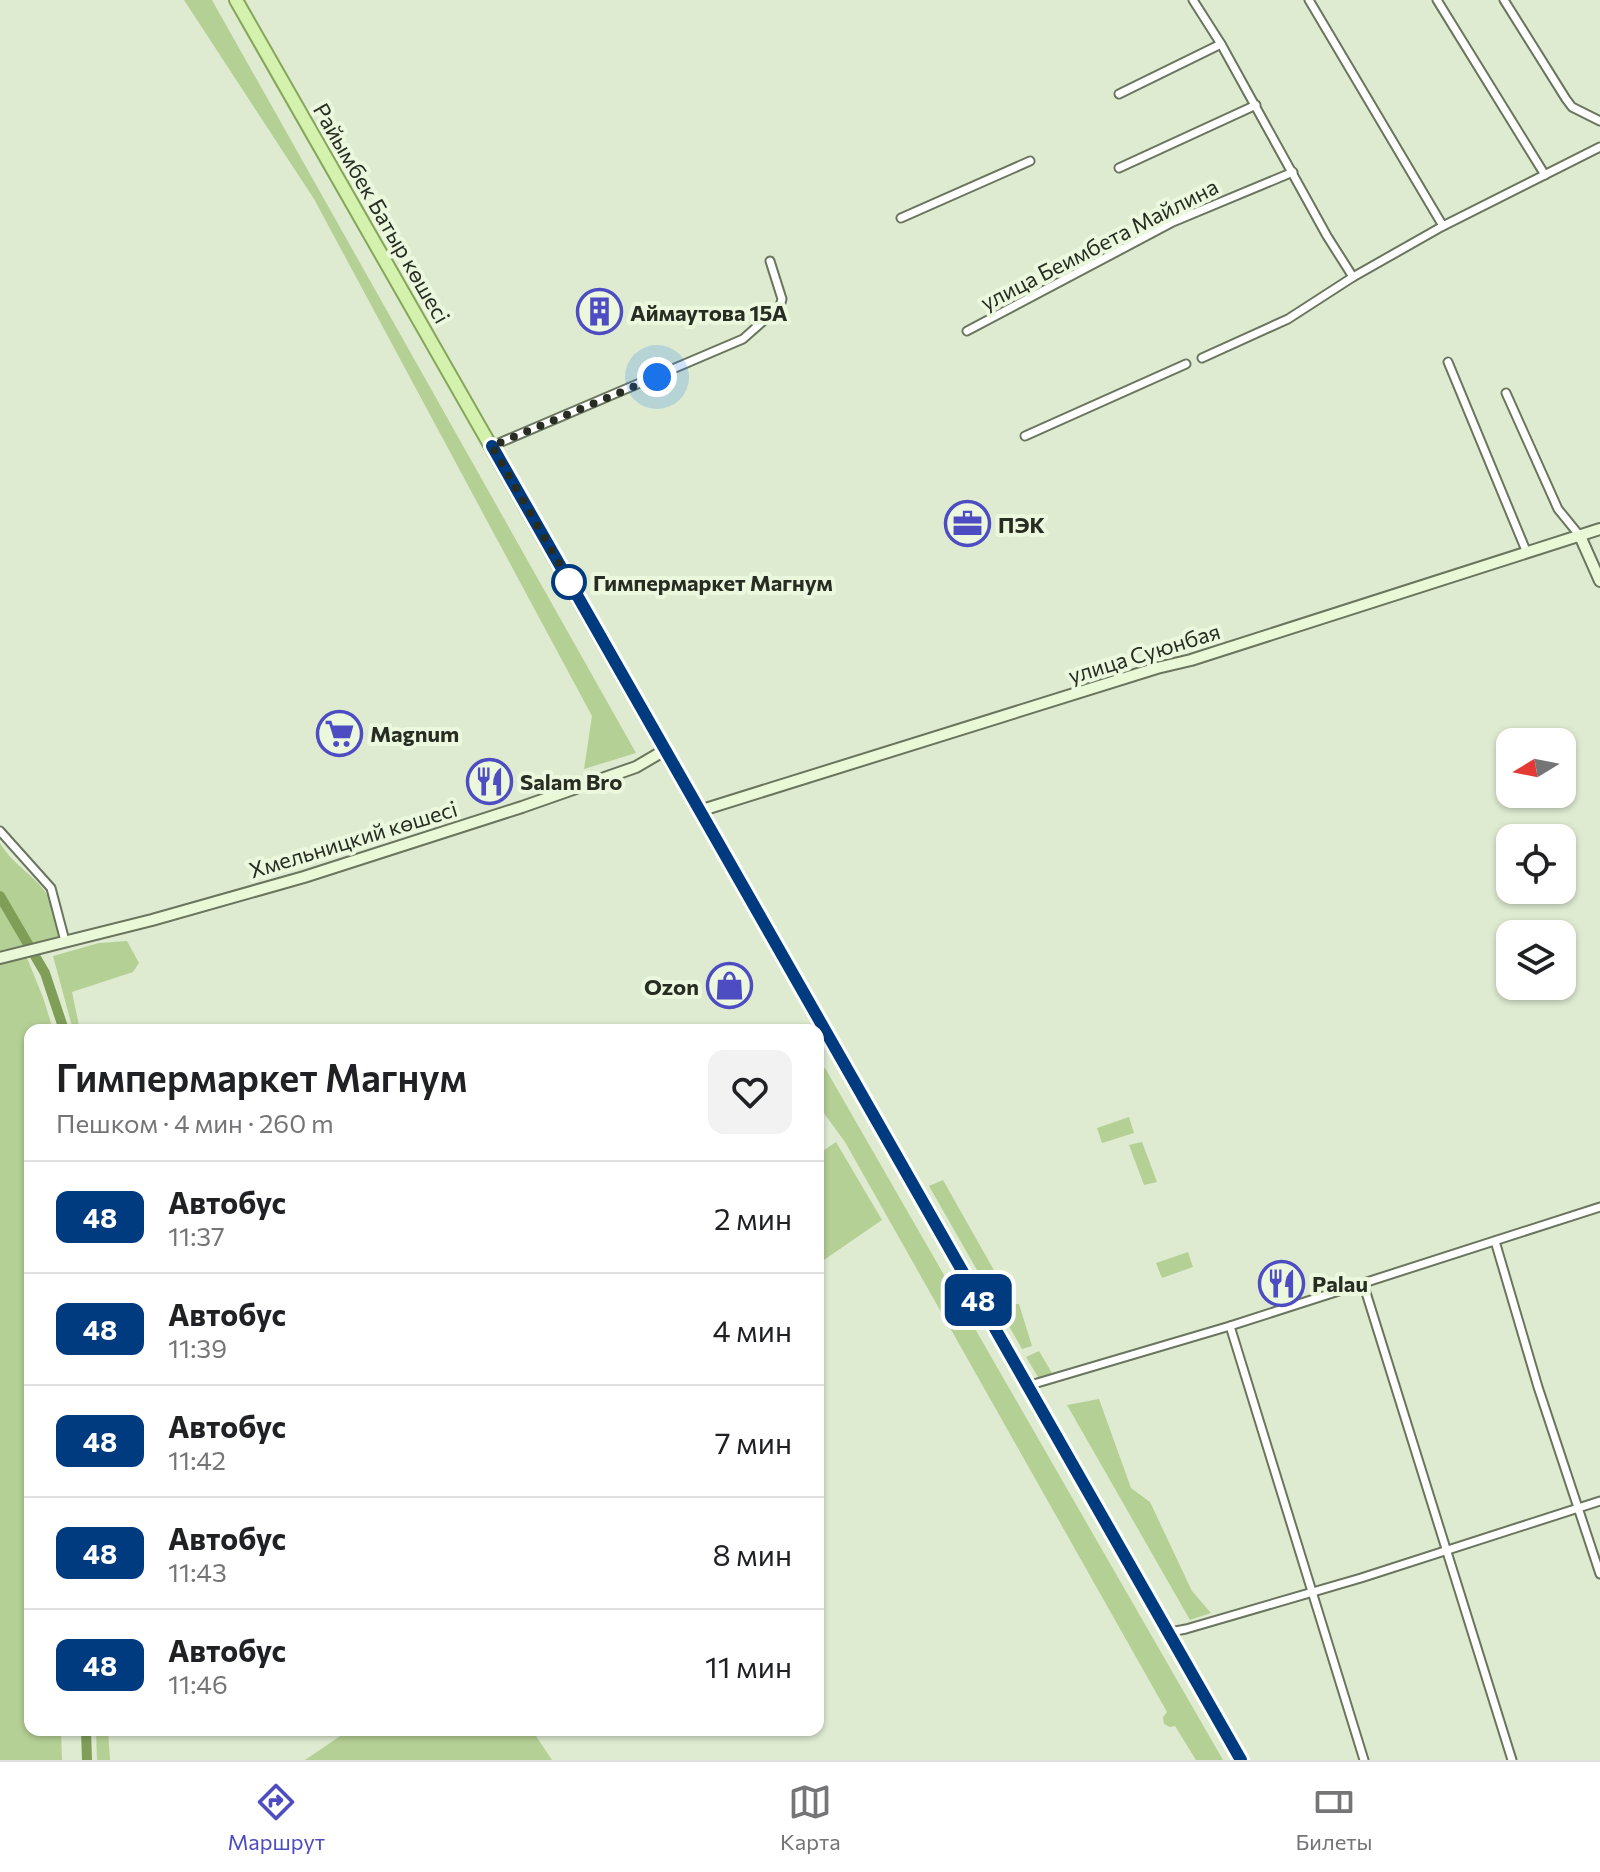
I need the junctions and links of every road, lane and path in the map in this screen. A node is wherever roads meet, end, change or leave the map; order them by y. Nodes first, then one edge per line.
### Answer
1 (236, 0) edge
2 (1193, 0) edge
3 (1309, 0) edge
4 (1437, 0) edge
5 (1504, 0) edge
6 (1221, 44) junction
7 (1119, 94) dead end
8 (1256, 105) junction
9 (1600, 121) edge
10 (1600, 147) edge
11 (1030, 161) dead end
12 (1119, 168) dead end
13 (1293, 172) junction
14 (1545, 175) junction
15 (901, 218) dead end
16 (1443, 226) junction
17 (770, 261) dead end
18 (1353, 277) junction
19 (967, 331) dead end
20 (1202, 358) dead end
21 (1448, 362) dead end
22 (1186, 364) dead end
23 (1506, 393) dead end
24 (1025, 436) dead end
25 (492, 446) junction
26 (1600, 529) edge
27 (1580, 536) junction
28 (1527, 553) junction
29 (1600, 581) edge
30 (665, 750) junction
31 (699, 811) junction
32 (0, 831) edge
33 (65, 941) junction
34 (0, 958) edge
35 (821, 1024) edge
36 (824, 1030) edge
37 (1600, 1207) edge
38 (1495, 1241) junction
39 (1363, 1283) junction
40 (1230, 1326) junction
41 (1027, 1386) junction
42 (1600, 1501) edge
43 (1578, 1508) junction
44 (1446, 1550) junction
45 (1600, 1574) edge
46 (1312, 1592) junction
47 (1170, 1632) junction
48 (1241, 1760) edge
49 (1364, 1760) edge
50 (1512, 1760) edge

1 - 25 main road, Райымбек Батыр көшесі
2 - 6 street
3 - 16 street
4 - 14 street
5 - 9 street
6 - 7 street
6 - 8 street
8 - 12 street
8 - 13 street
10 - 14 street
11 - 15 street
13 - 18 street
13 - 19 street, улица Беимбета Майлина
14 - 16 street
16 - 18 street
17 - 25 street
18 - 20 street
21 - 28 street
22 - 24 street
23 - 27 street
25 - 30 main road, Райымбек Батыр көшесі
26 - 27 street, улица Суюнбая
27 - 28 street, улица Суюнбая
27 - 29 street
28 - 31 street, улица Суюнбая
30 - 31 main road, Райымбек Батыр көшесі
30 - 33 street, Хмельницкий көшесі
31 - 35 main road, Райымбек Батыр көшесі
32 - 33 street
33 - 34 street, Хмельницкий көшесі
36 - 41 main road, Райымбек Батыр көшесі
37 - 38 street
38 - 39 street
38 - 43 street
39 - 40 street
39 - 44 street
40 - 41 street
40 - 46 street
41 - 47 main road, Райымбек Батыр көшесі
42 - 43 street
43 - 44 street
43 - 45 street
44 - 46 street
44 - 50 street
46 - 47 street
46 - 49 street
47 - 48 main road, Райымбек Батыр көшесі

